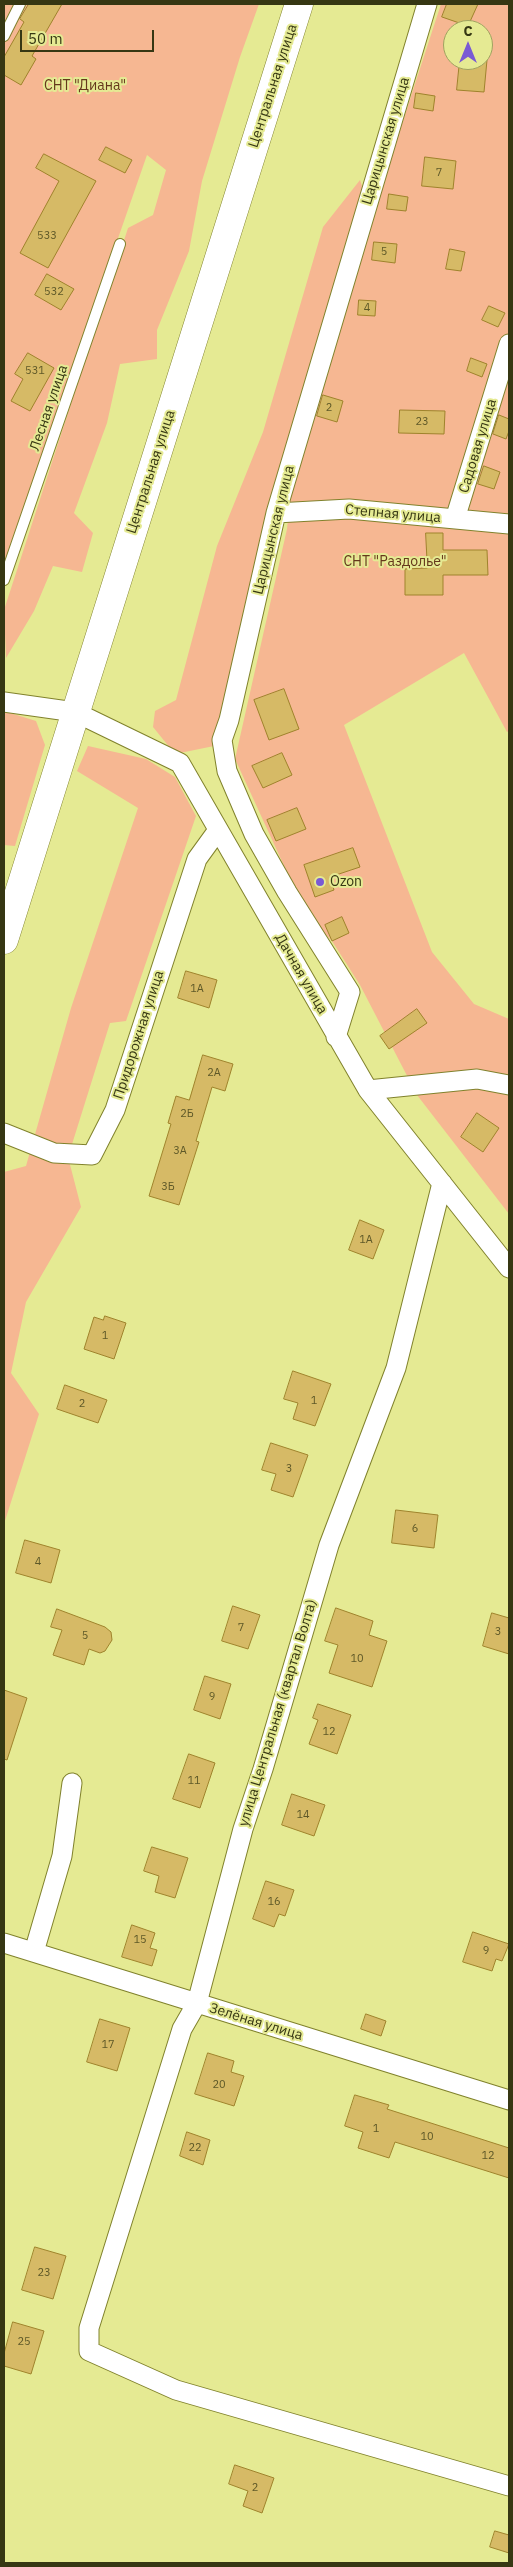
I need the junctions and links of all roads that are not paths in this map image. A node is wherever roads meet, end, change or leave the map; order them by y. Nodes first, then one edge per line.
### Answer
1 (20, 4) edge
2 (299, 4) edge
3 (427, 4) edge
4 (4, 36) edge
5 (120, 244) dead end
6 (509, 344) edge
7 (276, 513) junction
8 (456, 520) junction
9 (509, 524) edge
10 (4, 580) edge
11 (4, 702) edge
12 (75, 712) junction
13 (218, 830) junction
14 (4, 940) edge
15 (336, 1037) junction
16 (509, 1085) edge
17 (368, 1090) junction
18 (4, 1134) edge
19 (442, 1183) junction
20 (509, 1268) edge
21 (72, 1782) dead end
22 (4, 1943) edge
23 (34, 1952) junction
24 (197, 2003) junction
25 (509, 2100) edge
26 (509, 2486) edge

1 - 4 lane
2 - 12 street, Центральная улица
3 - 7 street, Царицынская улица
5 - 10 lane, Лесная улица
6 - 8 street, Садовая улица
7 - 8 street, Степная улица
7 - 15 street, Царицынская улица
8 - 9 street, Степная улица
11 - 12 street, Дачная улица
12 - 13 street, Дачная улица
12 - 14 street, Центральная улица
13 - 15 street, Дачная улица
13 - 18 street, Придорожная улица
15 - 17 street, Дачная улица
16 - 17 street
17 - 19 street, Дачная улица
19 - 20 street, Дачная улица
19 - 24 street, улица Центральная (квартал Волта)
21 - 23 street
22 - 23 street, Зелёная улица
23 - 24 street, Зелёная улица
24 - 25 street, Зелёная улица
24 - 26 street, улица Центральная (квартал Волта)

